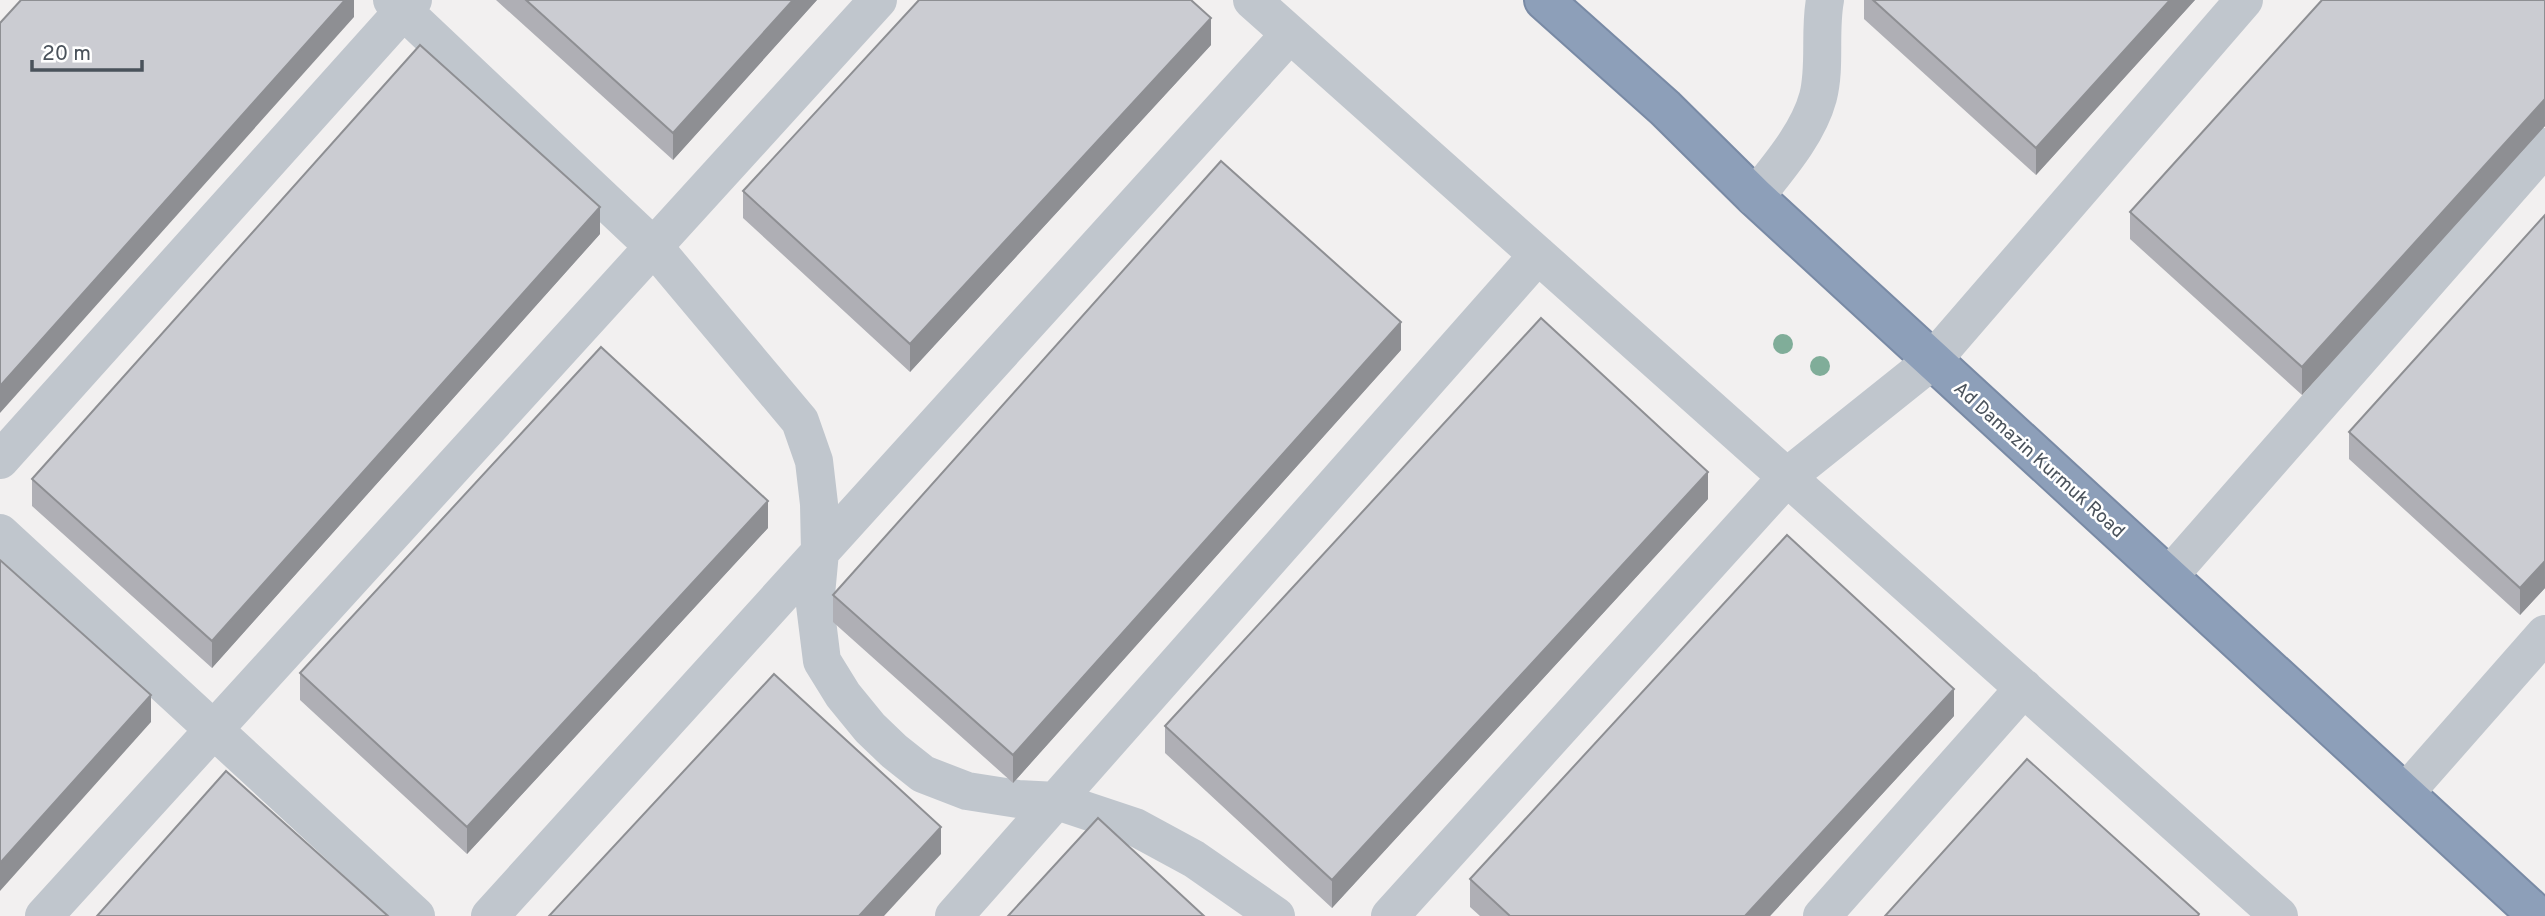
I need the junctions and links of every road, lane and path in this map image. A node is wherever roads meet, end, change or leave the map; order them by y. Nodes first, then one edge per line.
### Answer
1 (878, 0) edge
2 (1252, 0) edge
3 (1544, 0) edge
4 (1825, 0) edge
5 (2244, 0) edge
6 (402, 4) edge
7 (1290, 34) junction
8 (2545, 147) edge
9 (1755, 197) junction
10 (654, 247) junction
11 (1538, 255) junction
12 (1932, 361) junction
13 (0, 460) edge
14 (1787, 477) junction
15 (0, 533) edge
16 (820, 552) junction
17 (2169, 576) junction
18 (2545, 634) edge
19 (2024, 688) junction
20 (213, 730) junction
21 (2406, 792) junction
22 (1057, 801) junction
23 (44, 916) edge
24 (416, 916) edge
25 (490, 916) edge
26 (954, 916) edge
27 (1276, 916) edge
28 (1390, 916) edge
29 (1822, 916) edge
30 (2278, 916) edge
31 (2538, 916) edge

1 - 10 street
2 - 7 street
3 - 9 highway, Ad Damazin Kurmuk Road
4 - 9 street
5 - 12 street
6 - 10 street
6 - 13 street
7 - 11 street
7 - 16 street
8 - 17 street
9 - 12 highway, Ad Damazin Kurmuk Road
10 - 16 street
10 - 20 street
11 - 14 street
11 - 22 street
12 - 14 street
12 - 17 highway, Ad Damazin Kurmuk Road
14 - 19 street
14 - 28 street
15 - 20 street
16 - 22 street
16 - 25 street
17 - 21 highway, Ad Damazin Kurmuk Road
18 - 21 street
19 - 29 street
19 - 30 street
20 - 23 street
20 - 24 street
21 - 31 highway, Ad Damazin Kurmuk Road
22 - 26 street
22 - 27 street

